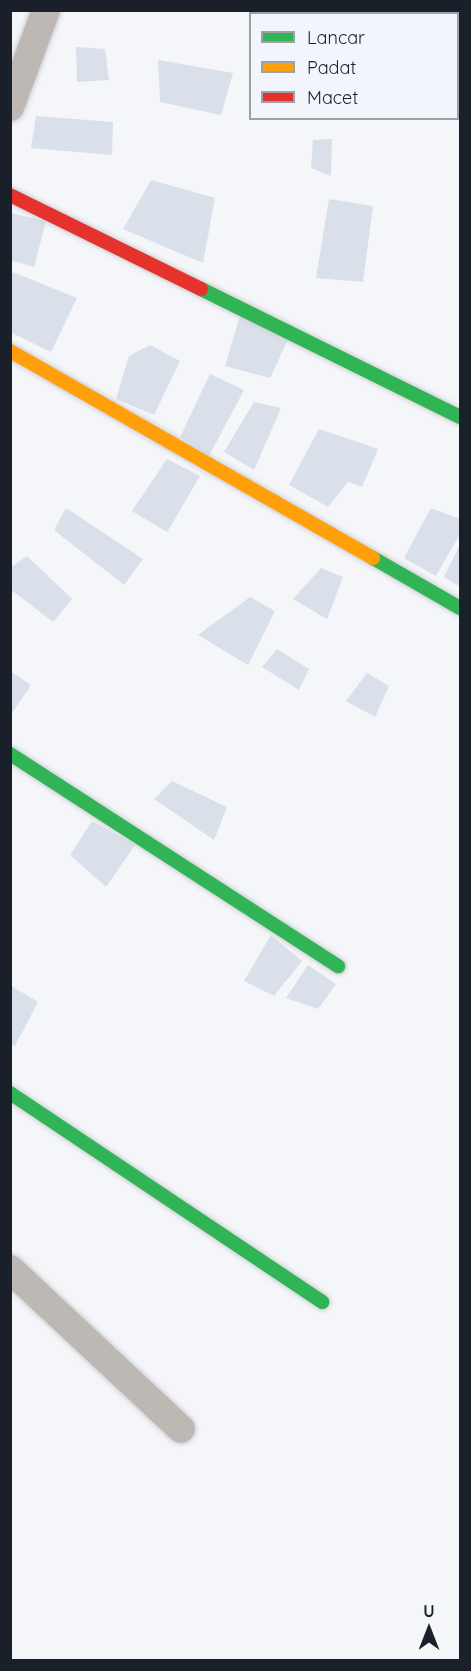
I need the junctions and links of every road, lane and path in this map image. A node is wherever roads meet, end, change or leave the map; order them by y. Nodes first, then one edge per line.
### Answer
1 (46, 10) edge
2 (18, 62) edge
3 (10, 107) edge
4 (10, 195) edge
5 (10, 351) edge
6 (460, 417) edge
7 (460, 608) edge
8 (10, 754) edge
9 (338, 966) dead end
10 (10, 1093) edge
11 (10, 1269) edge
12 (322, 1302) dead end
13 (181, 1429) dead end

1 - 2 street
2 - 3 street
4 - 6 street
5 - 7 street
8 - 9 street
10 - 12 street
11 - 13 street

